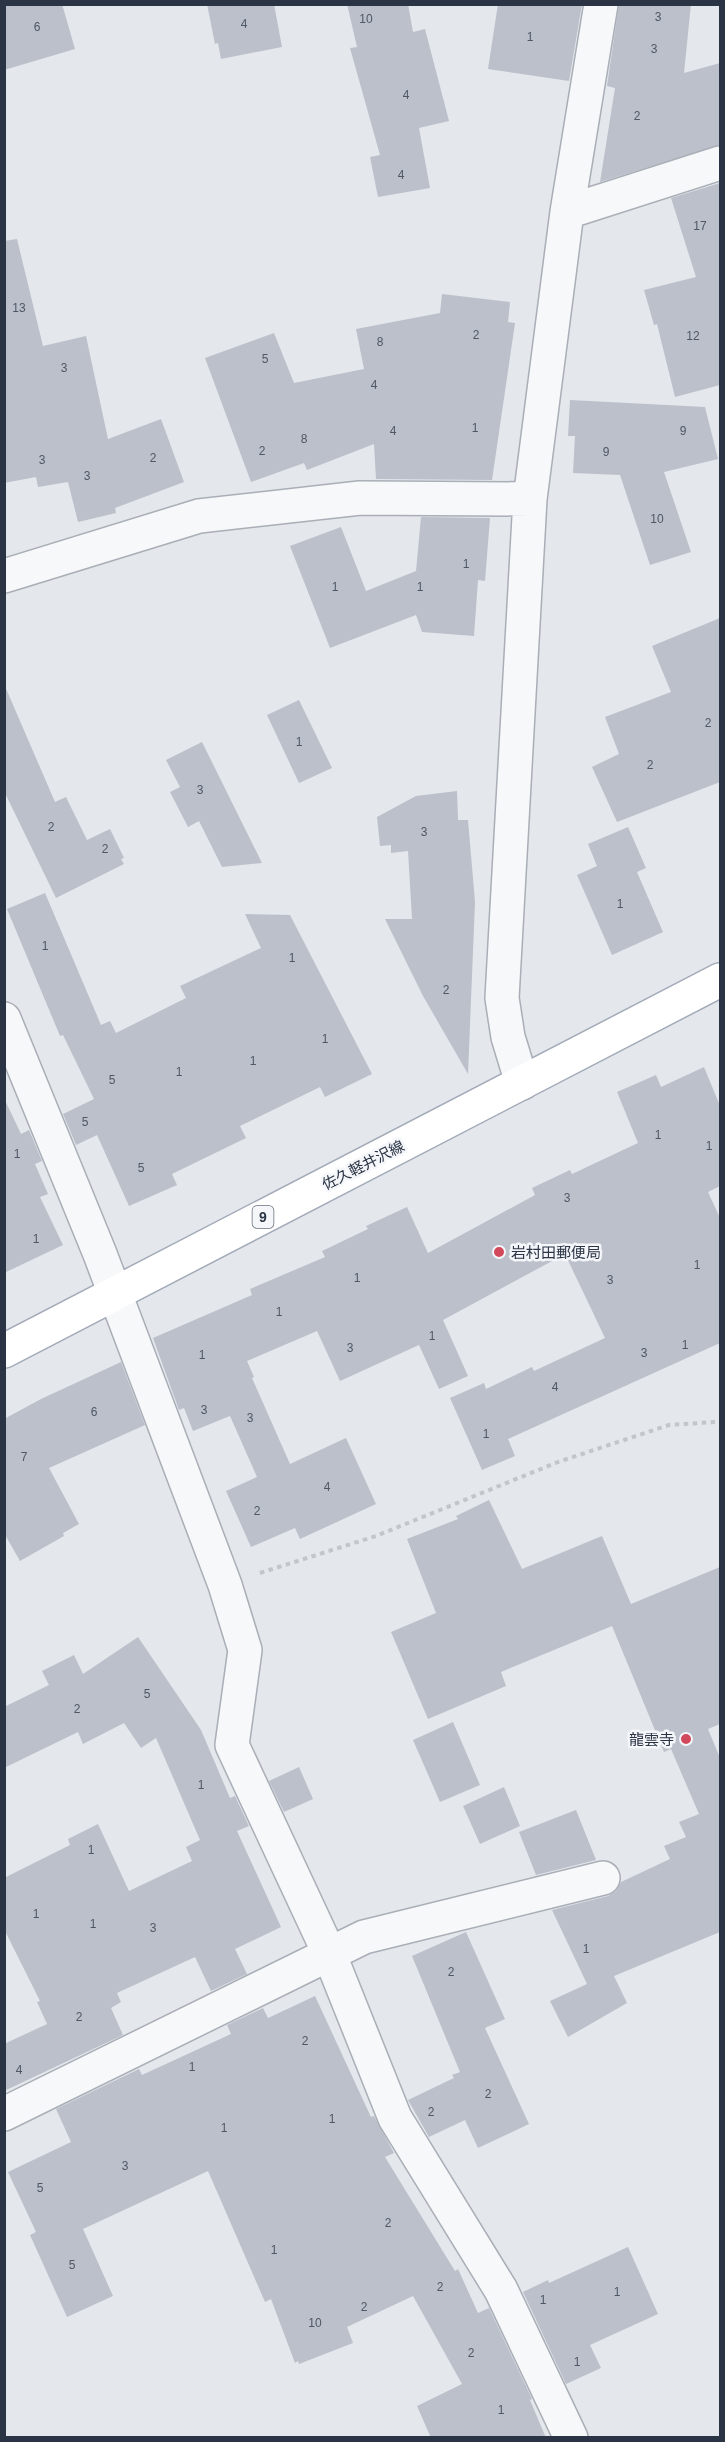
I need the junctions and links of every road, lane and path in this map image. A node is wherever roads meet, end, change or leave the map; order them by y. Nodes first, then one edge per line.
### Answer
1 (601, 4) edge
2 (720, 163) edge
3 (567, 212) junction
4 (530, 499) junction
5 (4, 576) edge
6 (720, 980) edge
7 (4, 1019) edge
8 (522, 1083) junction
9 (115, 1292) junction
10 (4, 1351) edge
11 (715, 1422) dead end
12 (225, 1585) junction
13 (603, 1878) dead end
14 (329, 1953) junction
15 (4, 2114) edge
16 (571, 2438) edge

1 - 3 street
2 - 3 street
3 - 4 street
4 - 5 street
4 - 8 street
6 - 8 main road, 佐久軽井沢線 / 9
7 - 9 street
8 - 9 main road, 佐久軽井沢線 / 9
9 - 10 main road, 佐久軽井沢線 / 9
9 - 12 street
11 - 12 path
12 - 14 street
13 - 14 street
14 - 15 street
14 - 16 street

